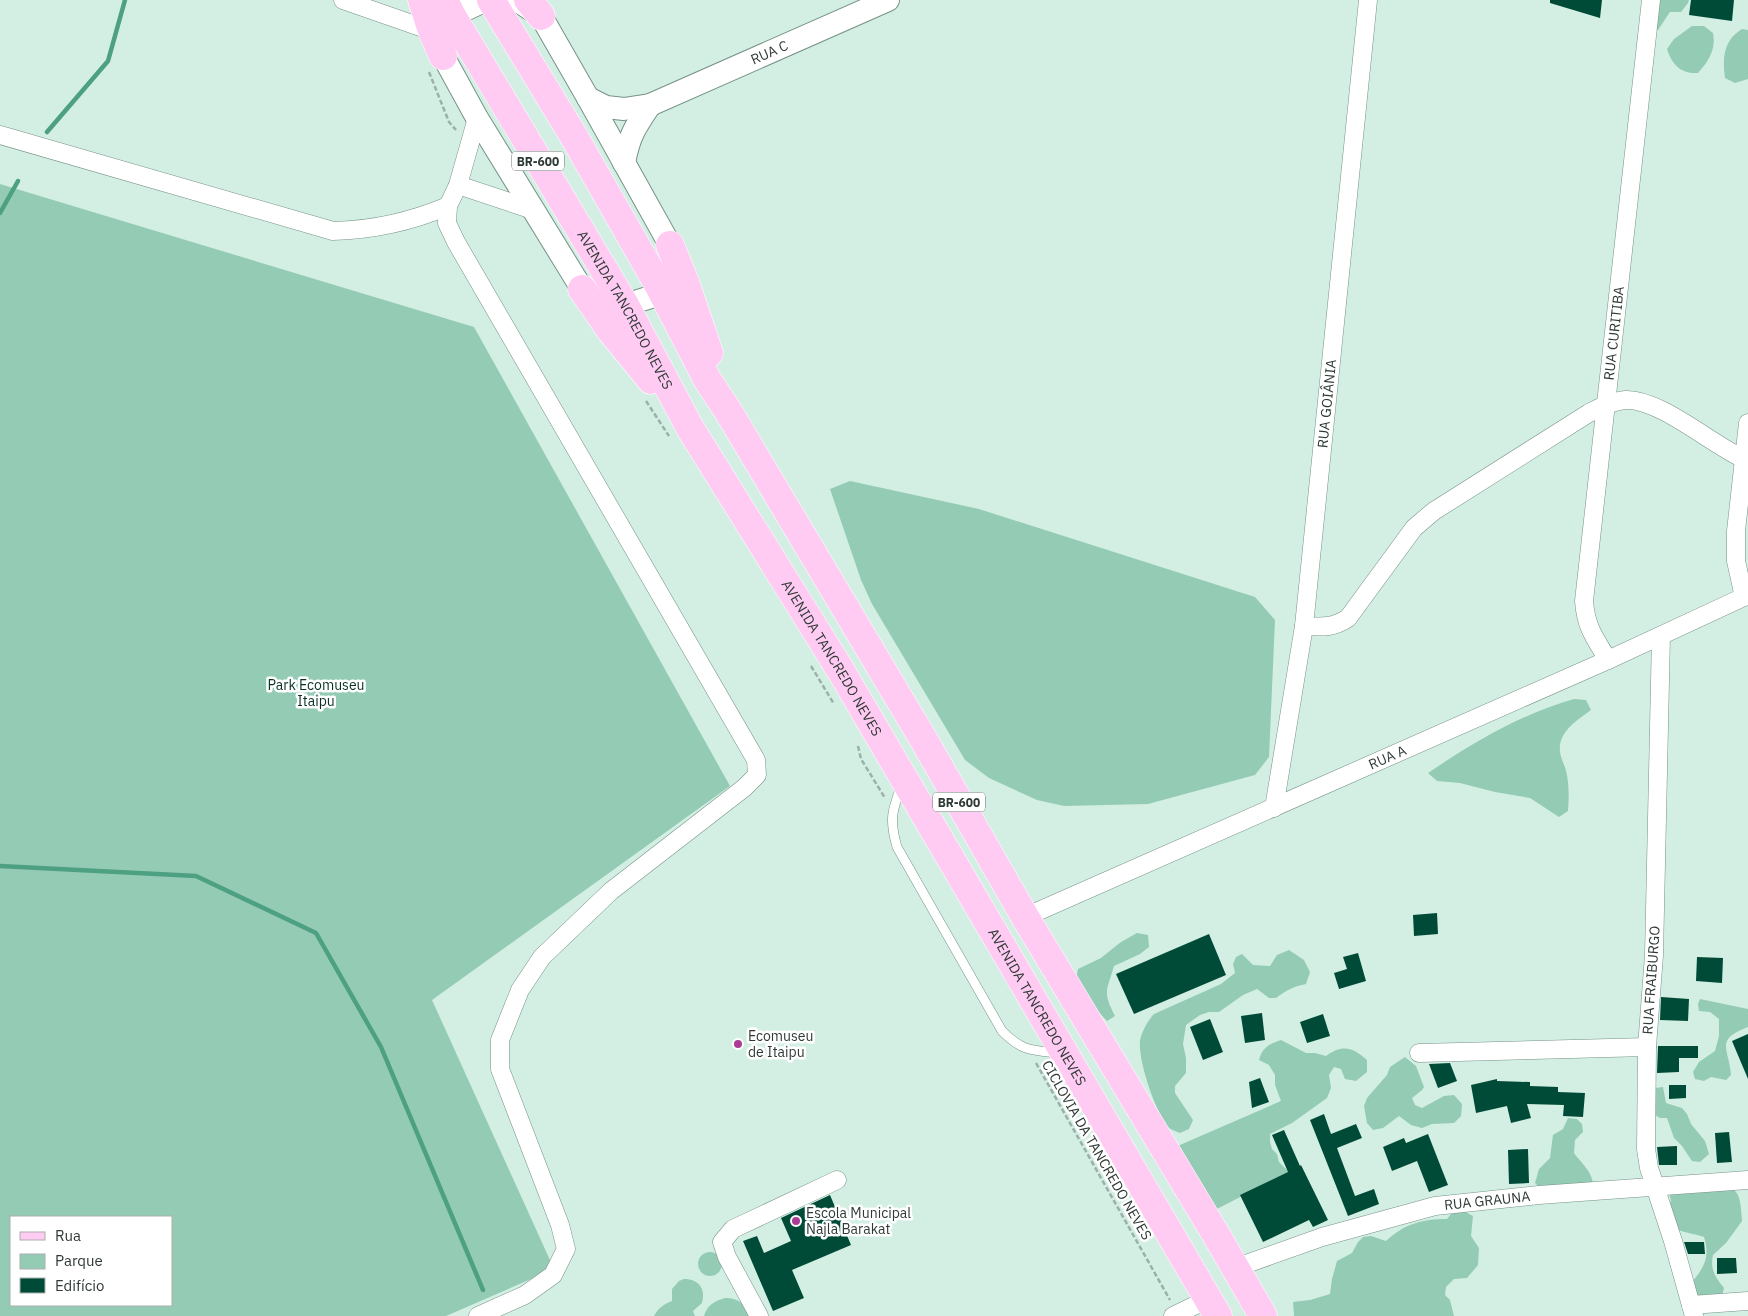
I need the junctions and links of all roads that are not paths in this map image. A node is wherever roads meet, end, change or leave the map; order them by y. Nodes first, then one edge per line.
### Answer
1 (342, 0) edge
2 (422, 0) edge
3 (486, 0) edge
4 (491, 0) edge
5 (513, 0) edge
6 (888, 0) edge
7 (1368, 0) edge
8 (1651, 0) edge
9 (535, 8) edge
10 (443, 16) edge
11 (436, 64) joint
12 (588, 98) junction
13 (650, 105) junction
14 (477, 118) junction
15 (0, 135) edge
16 (624, 163) junction
17 (458, 185) junction
18 (448, 206) junction
19 (533, 210) junction
20 (670, 245) junction
21 (660, 286) junction
22 (582, 289) junction
23 (625, 305) junction
24 (1606, 405) junction
25 (728, 411) junction
26 (1748, 423) edge
27 (682, 436) junction
28 (1746, 460) edge
29 (1746, 596) edge
30 (1304, 626) junction
31 (1661, 636) junction
32 (1608, 660) junction
33 (904, 780) junction
34 (1274, 808) junction
35 (1025, 917) junction
36 (1647, 1047) junction
37 (1419, 1053) dead end
38 (1064, 1054) junction
39 (836, 1180) dead end
40 (1748, 1180) edge
41 (1655, 1187) junction
42 (1235, 1268) junction
43 (1748, 1301) edge
44 (1213, 1308) edge
45 (1693, 1310) edge
46 (1176, 1315) edge
47 (478, 1316) edge
48 (759, 1316) edge
49 (1263, 1316) edge

1 - 10 street
2 - 10 main road
3 - 10 street
4 - 21 main road, BR-600
5 - 9 street
6 - 13 street, RUA C
7 - 30 street, RUA GOIÂNIA
8 - 24 street, RUA CURITIBA
9 - 12 street
10 - 11 main road
10 - 23 main road, AVENIDA TANCREDO NEVES / BR-600
11 - 14 street
12 - 13 street, RUA C
12 - 16 street
13 - 16 street
14 - 17 street
14 - 19 street
15 - 18 street
16 - 20 street
17 - 18 street
17 - 19 street
18 - 47 street
19 - 22 street
20 - 21 street
20 - 25 main road
21 - 23 street
21 - 25 main road, BR-600
22 - 23 street
22 - 27 main road
23 - 27 main road, AVENIDA TANCREDO NEVES / BR-600
24 - 28 street
24 - 30 street
24 - 32 street, RUA CURITIBA
25 - 35 main road, BR-600
26 - 28 street
27 - 33 main road, AVENIDA TANCREDO NEVES / BR-600
28 - 29 street
29 - 31 street, RUA A
30 - 34 street, RUA GOIÂNIA
31 - 32 street, RUA A
31 - 36 street, RUA FRAIBURGO
32 - 34 street, RUA A
33 - 38 main road, AVENIDA TANCREDO NEVES / BR-600
33 - 38 lane
34 - 35 street, RUA A
35 - 42 main road, BR-600
36 - 37 street
36 - 41 street, RUA FRAIBURGO
38 - 44 main road, AVENIDA TANCREDO NEVES / BR-600
39 - 48 street
40 - 41 street, RUA GRAUNA
41 - 42 street, RUA GRAUNA
41 - 45 street, RUA FRAIBURGO
42 - 49 main road, BR-600
43 - 45 street
44 - 46 street

